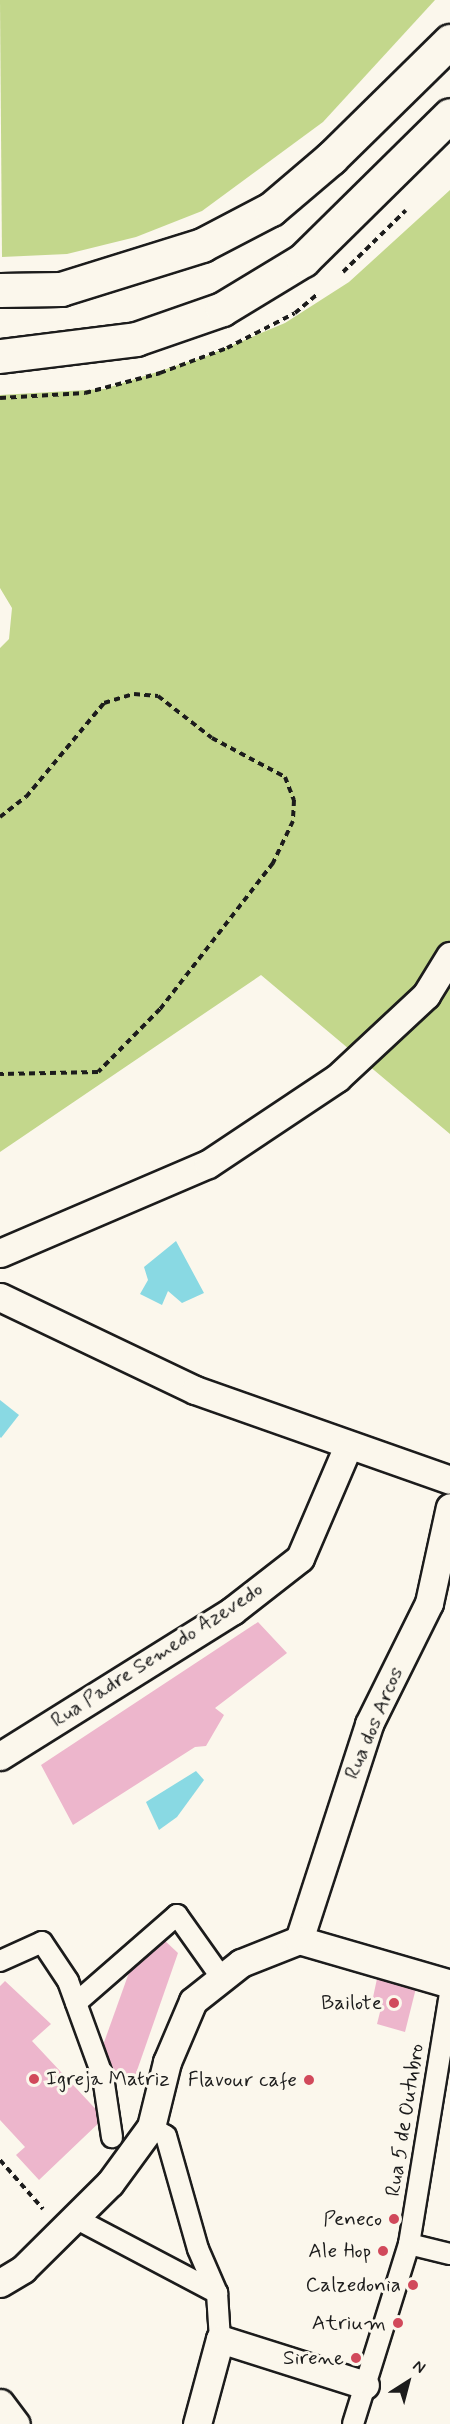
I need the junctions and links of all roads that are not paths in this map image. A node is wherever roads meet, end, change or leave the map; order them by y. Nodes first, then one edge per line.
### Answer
1 (450, 41) edge
2 (450, 116) edge
3 (0, 290) edge
4 (0, 357) edge
5 (450, 956) edge
6 (0, 1253) edge
7 (0, 1297) edge
8 (348, 1446) junction
9 (450, 1480) edge
10 (450, 1507) edge
11 (0, 1756) edge
12 (298, 1940) junction
13 (0, 1961) edge
14 (221, 1977) junction
15 (450, 1984) edge
16 (450, 1994) edge
17 (76, 2003) junction
18 (152, 2127) junction
19 (112, 2137) dead end
20 (69, 2224) junction
21 (409, 2244) junction
22 (450, 2254) edge
23 (0, 2283) edge
24 (217, 2293) junction
25 (220, 2339) junction
26 (365, 2385) junction
27 (0, 2403) edge
28 (16, 2424) edge
29 (197, 2424) edge
30 (353, 2424) edge

1 - 3 main road
2 - 4 main road
5 - 6 street
7 - 8 street
8 - 9 street
8 - 11 street, Rua Padre Semedo Azevedo
10 - 12 street, Rua dos Arcos
12 - 14 street
12 - 15 street
13 - 17 street
14 - 17 street
14 - 18 street
16 - 21 street, Rua 5 de Outubro
17 - 19 street
18 - 20 street
18 - 24 street
20 - 23 street
20 - 24 street
21 - 22 street
21 - 26 street, Rua 5 de Outubro
24 - 25 street
25 - 26 street
25 - 29 street
26 - 30 street, Rua 5 de Outubro
27 - 28 street

